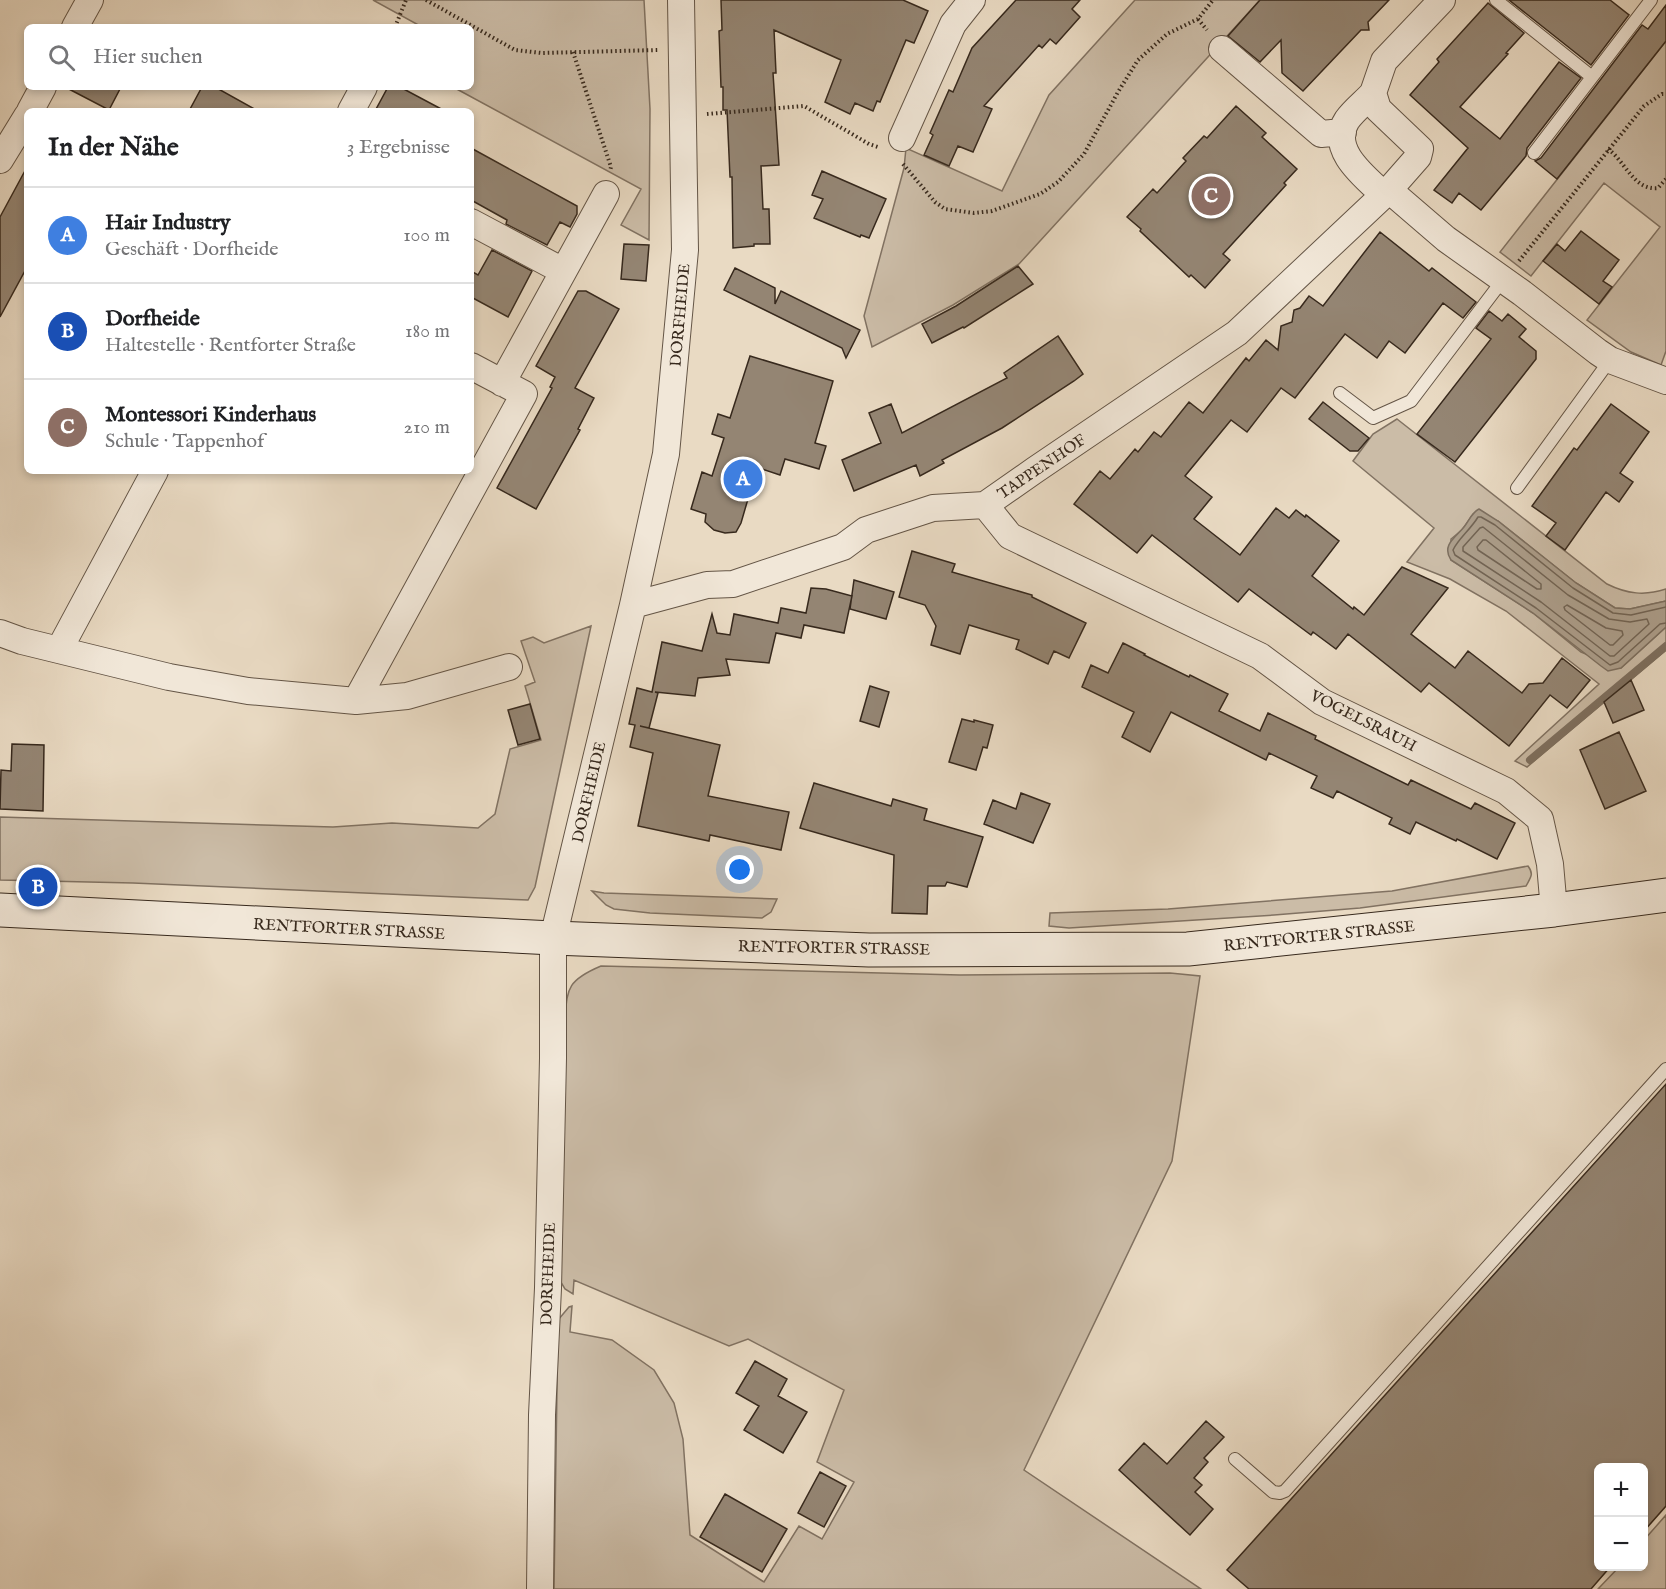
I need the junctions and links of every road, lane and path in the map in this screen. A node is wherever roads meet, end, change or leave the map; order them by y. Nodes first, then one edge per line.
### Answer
1 (90, 0) edge
2 (406, 0) edge
3 (426, 0) edge
4 (681, 0) edge
5 (972, 0) edge
6 (1213, 0) edge
7 (1442, 0) edge
8 (1496, 0) edge
9 (1651, 0) edge
10 (77, 24) edge
11 (396, 24) edge
12 (469, 24) edge
13 (474, 27) edge
14 (1222, 49) dead end
15 (682, 50) junction
16 (573, 52) junction
17 (1592, 77) junction
18 (42, 90) edge
19 (362, 90) edge
20 (1373, 93) junction
21 (1666, 94) edge
22 (33, 108) edge
23 (353, 108) edge
24 (683, 116) junction
25 (24, 125) edge
26 (1343, 132) junction
27 (1608, 149) junction
28 (896, 150) junction
29 (1534, 153) dead end
30 (0, 160) edge
31 (1666, 178) edge
32 (1386, 192) junction
33 (606, 194) joint
34 (474, 224) edge
35 (563, 271) junction
36 (1502, 281) junction
37 (1610, 360) junction
38 (474, 368) edge
39 (1666, 381) edge
40 (502, 383) junction
41 (1340, 393) dead end
42 (153, 474) edge
43 (1517, 488) dead end
44 (985, 505) junction
45 (633, 605) junction
46 (0, 633) edge
47 (59, 650) junction
48 (509, 667) dead end
49 (356, 701) junction
50 (1666, 895) edge
51 (0, 910) edge
52 (1554, 910) junction
53 (553, 938) junction
54 (1666, 1069) edge
55 (1235, 1459) dead end
56 (540, 1589) edge

1 - 10 street
2 - 11 path
3 - 12 path
4 - 15 street, DORFHEIDE
5 - 28 street
6 - 28 path
7 - 20 street
8 - 17 lane
9 - 17 lane
13 - 16 path
14 - 26 street
15 - 16 path
15 - 24 street, DORFHEIDE
16 - 33 path
17 - 29 lane
18 - 22 street
19 - 23 street
20 - 26 street
20 - 32 street, TAPPENHOF
21 - 27 path
24 - 28 path
24 - 45 street, DORFHEIDE
25 - 30 street
26 - 32 street
27 - 31 path
27 - 36 path
32 - 36 street
32 - 44 street, TAPPENHOF
33 - 35 street
34 - 35 street
35 - 40 street
36 - 37 street
36 - 41 lane
37 - 39 street
37 - 43 lane
38 - 40 street
40 - 49 street
42 - 47 street
44 - 45 street, TAPPENHOF
44 - 52 street, VOGELSRAUH
45 - 53 street, DORFHEIDE
46 - 47 street
47 - 49 street
48 - 49 street
50 - 52 main road, RENTFORTER STRASSE
51 - 53 main road, RENTFORTER STRASSE
52 - 53 main road, RENTFORTER STRASSE
53 - 56 street, DORFHEIDE
54 - 55 lane

